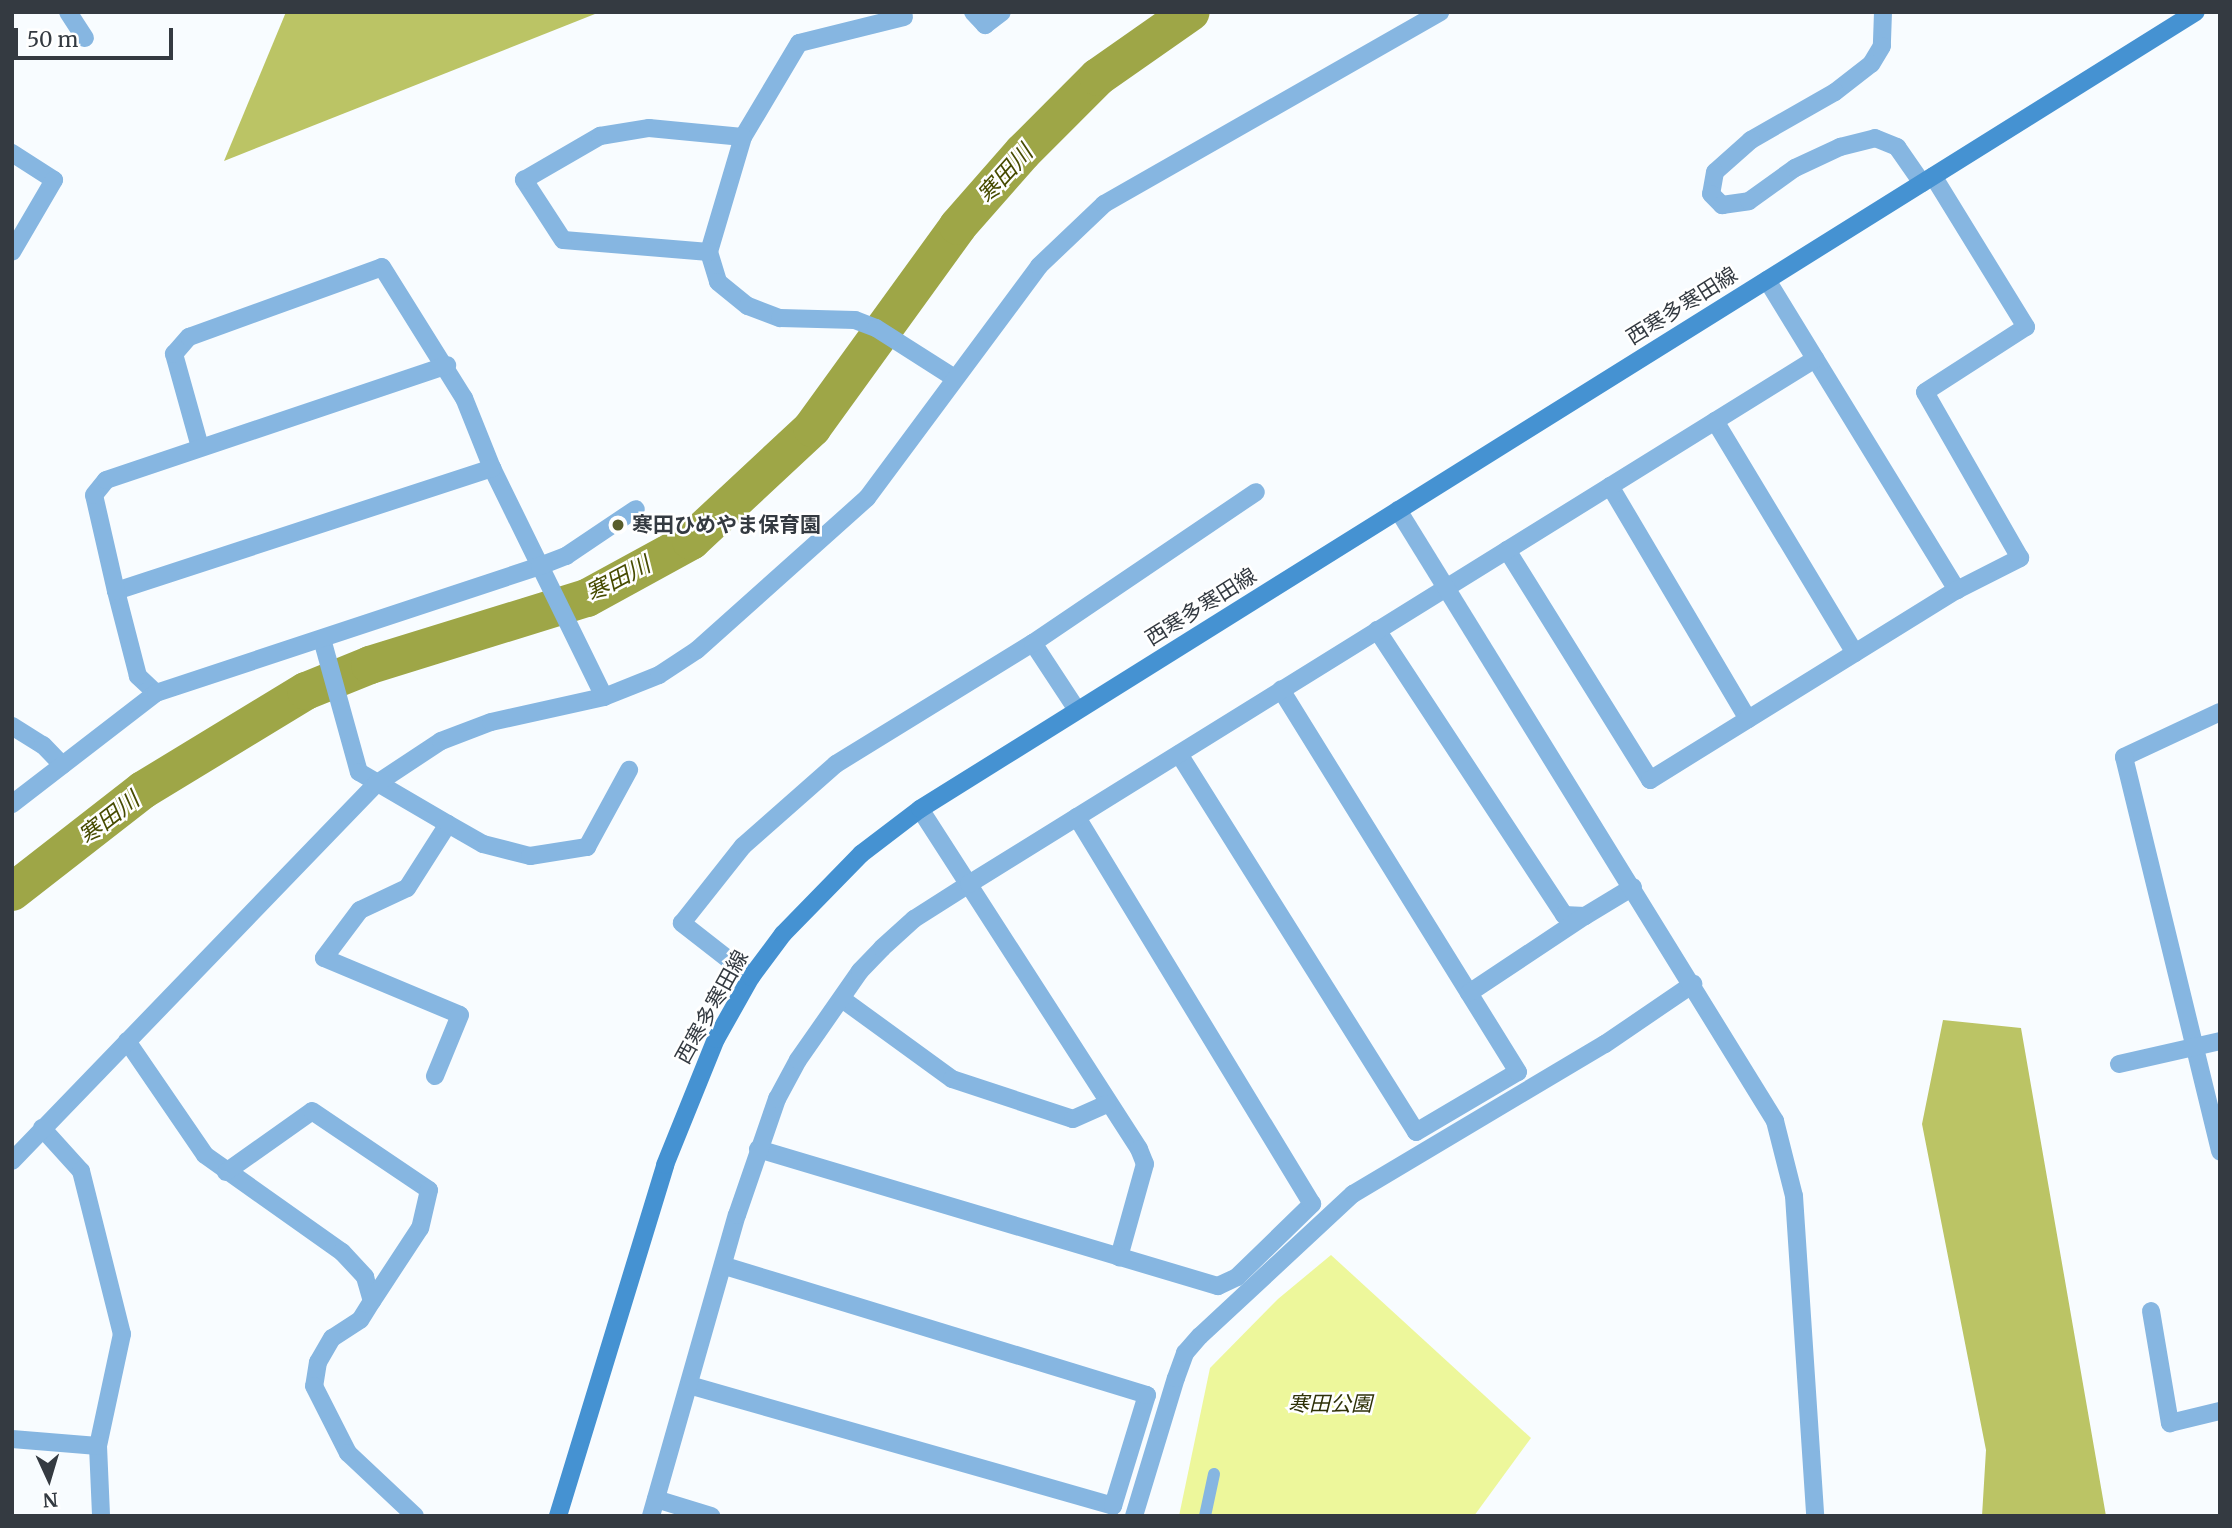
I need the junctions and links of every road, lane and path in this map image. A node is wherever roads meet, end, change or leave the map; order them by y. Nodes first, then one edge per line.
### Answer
1 (68, 12) edge
2 (974, 12) edge
3 (1002, 12) edge
4 (1440, 12) edge
5 (1883, 12) edge
6 (2196, 12) edge
7 (904, 17) dead end
8 (85, 38) dead end
9 (743, 137) junction
10 (12, 153) edge
11 (1928, 180) junction
12 (12, 252) edge
13 (709, 252) junction
14 (1766, 280) junction
15 (1815, 359) junction
16 (447, 365) junction
17 (953, 377) junction
18 (1715, 421) junction
19 (200, 447) junction
20 (492, 468) junction
21 (1610, 486) junction
22 (1256, 492) dead end
23 (636, 509) dead end
24 (1398, 510) junction
25 (1507, 550) junction
26 (540, 566) junction
27 (1446, 588) junction
28 (1957, 590) junction
29 (116, 591) junction
30 (1377, 631) junction
31 (322, 639) junction
32 (1033, 643) junction
33 (1855, 653) junction
34 (1282, 690) junction
35 (156, 693) junction
36 (604, 697) junction
37 (1077, 710) junction
38 (2220, 712) edge
39 (1748, 719) junction
40 (12, 726) edge
41 (1179, 754) junction
42 (62, 765) junction
43 (629, 770) dead end
44 (376, 784) junction
45 (12, 804) edge
46 (920, 809) junction
47 (1077, 817) junction
48 (448, 824) junction
49 (969, 884) junction
50 (1633, 887) junction
51 (1585, 916) junction
52 (751, 976) junction
53 (1693, 984) junction
54 (1469, 993) junction
55 (842, 999) junction
56 (127, 1041) junction
57 (2220, 1041) edge
58 (2194, 1047) junction
59 (2119, 1064) dead end
60 (435, 1076) dead end
61 (1107, 1104) junction
62 (42, 1128) junction
63 (758, 1149) junction
64 (2220, 1152) edge
65 (12, 1161) edge
66 (226, 1172) junction
67 (1119, 1257) junction
68 (725, 1266) junction
69 (372, 1301) junction
70 (2151, 1311) dead end
71 (689, 1385) junction
72 (2220, 1411) edge
73 (12, 1439) edge
74 (98, 1446) junction
75 (1214, 1474) dead end
76 (654, 1508) edge
77 (101, 1516) edge
78 (415, 1516) edge
79 (558, 1516) edge
80 (711, 1516) edge
81 (1134, 1516) edge
82 (1205, 1516) edge
83 (1815, 1516) edge

1 - 8 street
2 - 3 street
4 - 17 street
5 - 11 street
6 - 11 main road, 西寒多寒田線
7 - 9 street
9 - 13 street
9 - 13 street
10 - 12 street
11 - 14 main road, 西寒多寒田線
11 - 28 street
13 - 17 street
14 - 15 street
14 - 24 main road, 西寒多寒田線
15 - 18 street
15 - 28 street
16 - 19 street
16 - 19 street
16 - 20 street
17 - 36 street
18 - 21 street
18 - 33 street
19 - 29 street
20 - 26 street
20 - 29 street
21 - 25 street
21 - 39 street
22 - 32 street
23 - 26 street
24 - 27 street
24 - 37 main road, 西寒多寒田線
25 - 27 street
25 - 39 street
26 - 31 street
26 - 36 street
27 - 30 street
27 - 50 street
28 - 33 street
29 - 35 street
30 - 34 street
30 - 51 street
31 - 35 street
31 - 44 street
32 - 37 street
32 - 52 street
33 - 39 street
34 - 41 street
34 - 54 street
35 - 42 street
36 - 44 street
37 - 46 main road, 西寒多寒田線
38 - 58 street
40 - 42 street
41 - 47 street
41 - 54 street
42 - 45 street
43 - 48 street
44 - 48 street
44 - 56 street
46 - 49 street
46 - 52 main road, 西寒多寒田線
47 - 49 street
47 - 67 street
48 - 60 street
49 - 55 street
49 - 61 street
50 - 51 street
50 - 53 street
51 - 54 street
52 - 79 main road, 西寒多寒田線
53 - 81 street
53 - 83 street
55 - 61 street
55 - 63 street
56 - 62 street
56 - 66 street
57 - 58 street
58 - 59 street
58 - 64 street
61 - 67 street
62 - 65 street
62 - 74 street
63 - 67 street
63 - 68 street
66 - 69 street
66 - 69 street
68 - 71 street
68 - 71 street
69 - 78 street
70 - 72 street
71 - 76 street
73 - 74 street
74 - 77 street
75 - 82 lane
76 - 80 street

